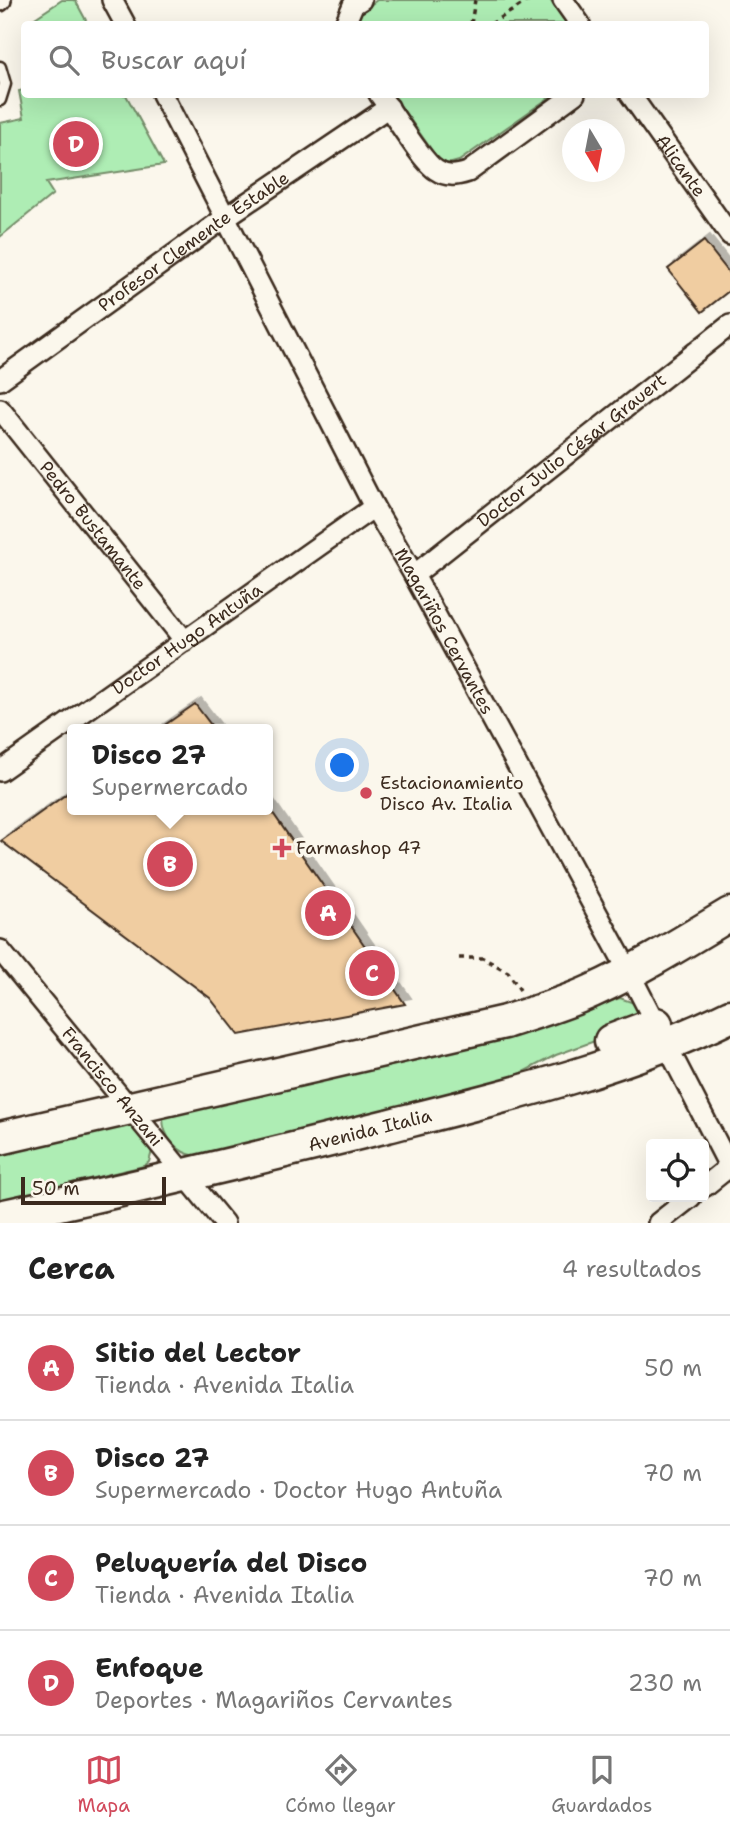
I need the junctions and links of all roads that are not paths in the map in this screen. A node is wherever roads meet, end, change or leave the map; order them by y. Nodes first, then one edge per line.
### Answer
1 (112, 0) edge
2 (360, 0) edge
3 (563, 0) edge
4 (123, 21) edge
5 (346, 21) edge
6 (578, 21) edge
7 (0, 67) edge
8 (164, 98) edge
9 (570, 98) edge
10 (633, 98) edge
11 (0, 100) edge
12 (384, 101) edge
13 (226, 217) junction
14 (730, 235) edge
15 (730, 325) edge
16 (0, 380) edge
17 (0, 409) edge
18 (374, 507) junction
19 (414, 575) junction
20 (185, 641) junction
21 (0, 771) edge
22 (723, 923) edge
23 (0, 950) edge
24 (629, 972) junction
25 (730, 1016) edge
26 (661, 1034) junction
27 (132, 1109) junction
28 (0, 1138) edge
29 (730, 1167) edge
30 (185, 1176) junction
31 (709, 1183) edge
32 (685, 1202) edge
33 (0, 1217) edge
34 (224, 1223) edge
35 (658, 1223) edge

1 - 4 street
2 - 5 street
3 - 6 street
7 - 11 lane
8 - 13 street, Magariños Cervantes
9 - 12 street, Profesor Clemente Estable
10 - 14 street, Alicante
12 - 13 street, Profesor Clemente Estable
13 - 16 street, Profesor Clemente Estable
13 - 18 street, Magariños Cervantes
15 - 19 street, Doctor Julio César Grauert
17 - 20 street, Pedro Bustamante
18 - 19 street, Magariños Cervantes
18 - 20 street, Doctor Hugo Antuña
19 - 24 street, Magariños Cervantes
20 - 21 street, Doctor Hugo Antuña
22 - 24 main road
23 - 27 street, Francisco Anzani
24 - 26 street, Magariños Cervantes
24 - 27 main road
25 - 26 main road, Avenida Italia
26 - 29 street, Magariños Cervantes
26 - 30 main road, Avenida Italia
27 - 28 main road
27 - 30 street, Francisco Anzani
29 - 31 street
30 - 33 main road, Avenida Italia
30 - 34 street, Francisco Anzani
32 - 35 street

